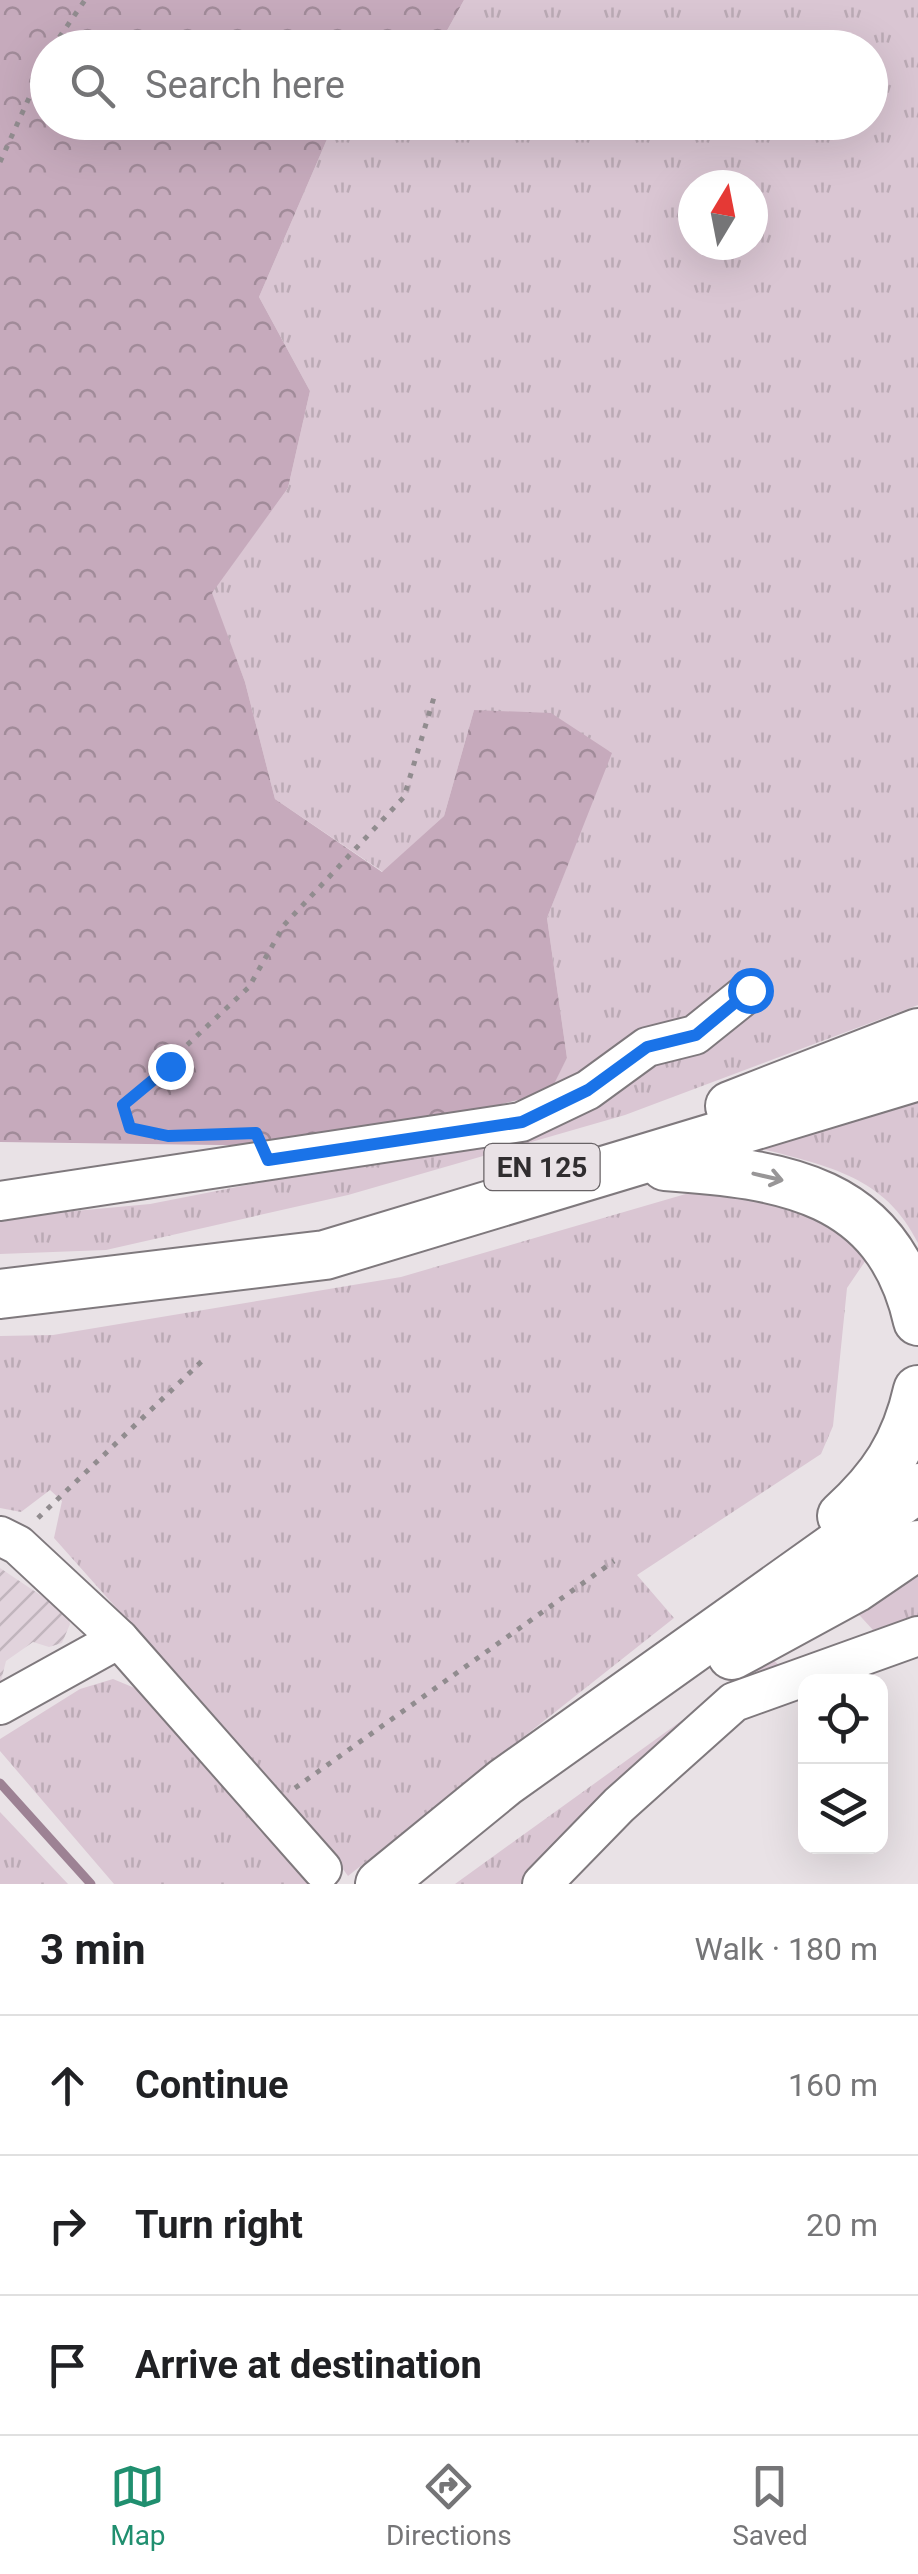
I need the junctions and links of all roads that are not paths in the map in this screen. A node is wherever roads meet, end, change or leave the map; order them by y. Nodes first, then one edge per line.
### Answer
1 (750, 990) dead end
2 (918, 1033) edge
3 (918, 1046) edge
4 (918, 1076) edge
5 (714, 1112) junction
6 (636, 1164) junction
7 (0, 1201) edge
8 (162, 1276) junction
9 (0, 1294) edge
10 (918, 1321) edge
11 (918, 1390) edge
12 (918, 1488) edge
13 (918, 1522) edge
14 (9, 1540) edge
15 (918, 1545) edge
16 (918, 1636) edge
17 (119, 1639) junction
18 (732, 1655) junction
19 (639, 1688) junction
20 (0, 1705) edge
21 (322, 1868) dead end
22 (381, 1884) edge
23 (542, 1884) edge

1 - 7 street
2 - 5 main road
3 - 5 main road, EN 125
4 - 6 main road, EN 125
5 - 8 main road, EN 125
6 - 8 main road, EN 125
6 -> 10 main road
8 - 9 main road, EN 125
11 - 19 main road
12 - 19 main road
13 - 18 main road
14 - 17 street
15 - 18 main road
16 - 23 street
17 - 20 street
17 - 21 street
18 - 22 main road
19 - 22 main road

